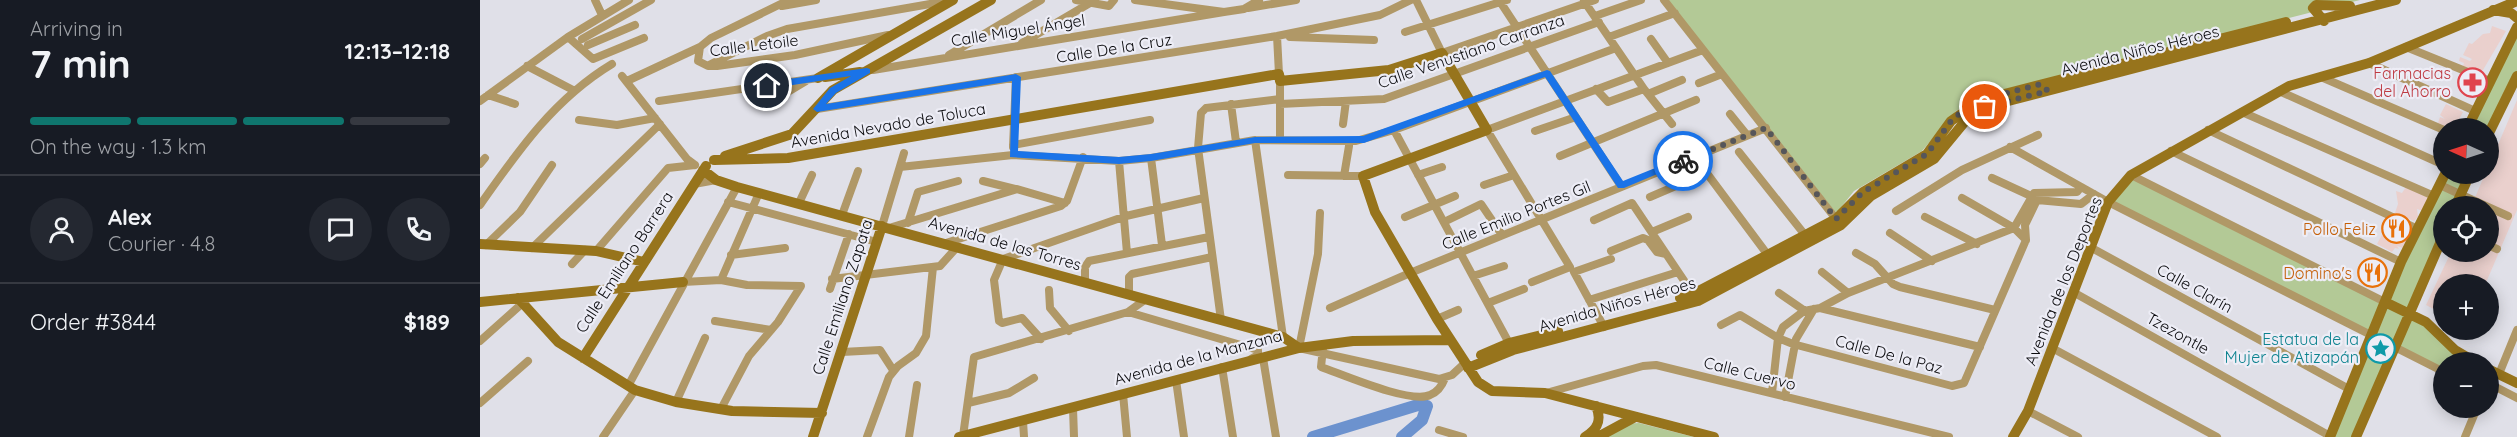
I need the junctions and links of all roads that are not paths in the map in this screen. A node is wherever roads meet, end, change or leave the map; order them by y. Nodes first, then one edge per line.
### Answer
1 (595, 0) edge
2 (629, 0) edge
3 (651, 0) edge
4 (789, 0) edge
5 (816, 0) edge
6 (953, 0) edge
7 (992, 0) edge
8 (1041, 0) edge
9 (1076, 0) edge
10 (1114, 0) edge
11 (1135, 0) edge
12 (1258, 0) edge
13 (1296, 0) edge
14 (1411, 0) edge
15 (1416, 0) edge
16 (1594, 0) edge
17 (1641, 0) edge
18 (1665, 0) edge
19 (2373, 0) edge
20 (2396, 0) edge
21 (1094, 1) edge
22 (1502, 1) edge
23 (2517, 1) edge
24 (1585, 2) edge
25 (775, 7) junction
26 (1244, 9) junction
27 (2493, 10) junction
28 (1224, 12) junction
29 (1675, 13) junction
30 (602, 15) junction
31 (2321, 18) junction
32 (2517, 18) edge
33 (1597, 19) junction
34 (1428, 24) junction
35 (635, 25) dead end
36 (1517, 27) junction
37 (2517, 27) edge
38 (1405, 32) dead end
39 (571, 35) junction
40 (892, 35) junction
41 (1277, 36) junction
42 (1609, 37) junction
43 (1651, 39) dead end
44 (1374, 40) dead end
45 (585, 42) junction
46 (1018, 46) junction
47 (1530, 46) junction
48 (2406, 47) junction
49 (700, 48) junction
50 (1616, 48) junction
51 (1703, 50) junction
52 (1442, 53) junction
53 (597, 58) junction
54 (945, 58) junction
55 (1668, 63) junction
56 (2369, 63) junction
57 (612, 64) dead end
58 (527, 66) junction
59 (708, 66) junction
60 (603, 69) junction
61 (867, 71) junction
62 (1547, 73) junction
63 (1454, 74) junction
64 (1722, 74) junction
65 (1635, 75) junction
66 (2321, 76) junction
67 (2517, 76) edge
68 (1016, 77) junction
69 (1279, 78) junction
70 (814, 79) junction
71 (1682, 80) dead end
72 (2490, 81) junction
73 (1699, 83) dead end
74 (2044, 87) junction
75 (1596, 89) junction
76 (573, 90) junction
77 (1646, 91) junction
78 (2279, 91) junction
79 (488, 95) junction
80 (781, 96) dead end
81 (1696, 100) dead end
82 (480, 101) edge
83 (659, 101) dead end
84 (1346, 101) junction
85 (1471, 101) junction
86 (1565, 101) junction
87 (1280, 102) junction
88 (515, 104) dead end
89 (1231, 104) junction
90 (817, 109) junction
91 (2475, 111) junction
92 (2242, 112) junction
93 (1664, 114) junction
94 (1730, 114) dead end
95 (1576, 117) junction
96 (1014, 118) junction
97 (2472, 118) edge
98 (2496, 118) edge
99 (579, 120) dead end
100 (1150, 120) dead end
101 (658, 121) junction
102 (1343, 124) dead end
103 (1672, 124) dead end
104 (2433, 125) edge
105 (1766, 128) junction
106 (1394, 130) junction
107 (1487, 130) junction
108 (2208, 130) junction
109 (1535, 131) dead end
110 (1748, 135) junction
111 (2038, 135) dead end
112 (1255, 140) junction
113 (1280, 140) junction
114 (1236, 142) junction
115 (1593, 144) junction
116 (1013, 145) junction
117 (1349, 146) dead end
118 (2010, 147) junction
119 (1198, 148) junction
120 (2170, 151) junction
121 (1740, 152) dead end
122 (904, 153) dead end
123 (1013, 154) junction
124 (1560, 156) dead end
125 (1694, 156) junction
126 (1083, 157) junction
127 (1151, 158) junction
128 (1409, 159) junction
129 (2433, 160) edge
130 (1119, 161) junction
131 (552, 165) dead end
132 (705, 165) junction
133 (900, 167) junction
134 (1442, 167) dead end
135 (858, 171) dead end
136 (1706, 173) junction
137 (812, 175) dead end
138 (1288, 175) dead end
139 (1418, 175) junction
140 (1514, 175) junction
141 (2131, 175) junction
142 (1344, 176) junction
143 (1364, 176) junction
144 (1992, 178) dead end
145 (716, 180) junction
146 (958, 181) dead end
147 (983, 182) dead end
148 (694, 184) junction
149 (2465, 184) edge
150 (1484, 185) dead end
151 (2440, 185) joint
152 (737, 186) junction
153 (1621, 186) junction
154 (2081, 187) junction
155 (1017, 189) junction
156 (759, 193) junction
157 (2094, 194) junction
158 (2460, 194) junction
159 (1455, 196) dead end
160 (2031, 196) junction
161 (2434, 196) joint
162 (2464, 196) edge
163 (1650, 197) dead end
164 (1204, 198) junction
165 (1962, 198) dead end
166 (2433, 198) edge
167 (728, 202) junction
168 (2108, 202) junction
169 (799, 203) junction
170 (1065, 203) junction
171 (480, 205) edge
172 (1435, 205) junction
173 (751, 208) junction
174 (1157, 208) junction
175 (1896, 211) dead end
176 (2499, 212) edge
177 (1320, 213) dead end
178 (842, 215) junction
179 (1126, 216) junction
180 (2508, 216) dead end
181 (1405, 217) dead end
182 (1925, 217) dead end
183 (1688, 218) dead end
184 (1542, 219) junction
185 (1836, 219) junction
186 (1594, 220) dead end
187 (908, 222) junction
188 (1444, 222) junction
189 (886, 227) junction
190 (2014, 228) junction
191 (2418, 229) junction
192 (1652, 232) junction
193 (1890, 233) dead end
194 (849, 234) junction
195 (1502, 235) junction
196 (1805, 235) junction
197 (1209, 237) junction
198 (2026, 240) junction
199 (877, 242) junction
200 (1977, 244) junction
201 (952, 245) junction
202 (1162, 245) junction
203 (482, 246) edge
204 (2091, 247) junction
205 (532, 248) junction
206 (785, 248) dead end
207 (590, 250) junction
208 (1460, 252) junction
209 (1127, 253) junction
210 (1856, 253) dead end
211 (1666, 254) junction
212 (731, 255) junction
213 (1212, 258) junction
214 (1770, 259) junction
215 (2433, 259) edge
216 (1003, 260) junction
217 (1932, 261) junction
218 (645, 262) junction
219 (2401, 262) junction
220 (572, 264) dead end
221 (1504, 266) dead end
222 (933, 267) junction
223 (1572, 269) junction
224 (1822, 272) dead end
225 (1410, 273) junction
226 (1678, 273) junction
227 (866, 275) junction
228 (1473, 276) junction
229 (1888, 277) junction
230 (832, 279) junction
231 (721, 280) junction
232 (683, 282) junction
233 (1085, 282) junction
234 (1532, 282) dead end
235 (628, 287) junction
236 (830, 289) dead end
237 (1524, 289) dead end
238 (1049, 290) dead end
239 (2073, 292) junction
240 (1779, 293) dead end
241 (1848, 293) junction
242 (1129, 294) junction
243 (1693, 294) junction
244 (1146, 299) junction
245 (523, 300) junction
246 (1589, 300) junction
247 (480, 302) edge
248 (2385, 302) junction
249 (1488, 303) junction
250 (1330, 308) dead end
251 (1458, 310) dead end
252 (1812, 310) junction
253 (1995, 310) junction
254 (1128, 312) junction
255 (2409, 314) junction
256 (1221, 320) junction
257 (1437, 320) junction
258 (715, 321) dead end
259 (1602, 324) junction
260 (1721, 325) dead end
261 (771, 330) junction
262 (2517, 330) edge
263 (1069, 331) junction
264 (2372, 334) junction
265 (1284, 337) junction
266 (705, 338) dead end
267 (1778, 338) junction
268 (1041, 339) junction
269 (480, 340) edge
270 (1449, 340) junction
271 (1509, 343) junction
272 (1793, 344) junction
273 (2514, 344) edge
274 (2395, 346) junction
275 (1980, 347) junction
276 (1299, 348) junction
277 (2052, 348) junction
278 (1322, 349) junction
279 (842, 352) junction
280 (2458, 352) edge
281 (583, 358) junction
282 (1263, 358) junction
283 (528, 361) dead end
284 (1244, 363) junction
285 (2499, 365) edge
286 (2433, 366) edge
287 (1222, 367) junction
288 (1464, 367) junction
289 (893, 370) junction
290 (2499, 374) edge
291 (1034, 378) dead end
292 (1445, 378) junction
293 (1176, 380) junction
294 (2517, 383) edge
295 (917, 386) dead end
296 (631, 388) junction
297 (2349, 389) junction
298 (2499, 389) edge
299 (1545, 393) junction
300 (1772, 393) junction
301 (1123, 394) junction
302 (1785, 397) junction
303 (2517, 398) edge
304 (676, 402) junction
305 (480, 403) edge
306 (968, 403) junction
307 (1596, 406) junction
308 (1073, 408) junction
309 (721, 409) junction
310 (2028, 411) junction
311 (822, 413) junction
312 (1635, 417) junction
313 (2472, 418) edge
314 (1023, 421) junction
315 (1439, 430) dead end
316 (981, 434) edge
317 (603, 437) edge
318 (813, 437) edge
319 (867, 437) edge
320 (909, 437) edge
321 (961, 437) edge
322 (1024, 437) edge
323 (1074, 437) edge
324 (1127, 437) edge
325 (1184, 437) edge
326 (1233, 437) edge
327 (1276, 437) edge
328 (1463, 437) edge
329 (1585, 437) edge
330 (1598, 437) edge
331 (1714, 437) edge
332 (1949, 437) edge
333 (2013, 437) edge
334 (2078, 437) edge
335 (2217, 437) edge
336 (2330, 437) edge
337 (2355, 437) edge
338 (2465, 437) edge

1 - 30 street
2 - 30 street
3 - 45 street
4 - 25 street, Calle Letoile
5 - 25 street
6 - 40 street
6 - 59 street
7 - 61 street
8 - 54 street
9 - 21 street
10 - 21 street
11 - 28 street
12 - 26 street
13 - 26 street, Calle Miguel Ángel
14 - 41 street, Calle De la Cruz
15 - 34 street
16 - 24 street
17 - 33 street, Calle Venustiano Carranza
18 - 29 street
19 - 31 street, Avenida Niños Héroes
20 - 31 street, Avenida Niños Héroes
21 - 46 street
22 - 34 street
22 - 36 street
23 - 27 street, Avenida de los Deportes
24 - 33 street
24 - 36 street
25 - 49 street, Calle Letoile
26 - 28 street, Calle Miguel Ángel
27 - 32 street
27 - 48 street, Avenida de los Deportes
28 - 46 street, Calle Miguel Ángel
29 - 42 street
29 - 51 street
30 - 39 street
31 - 74 street, Avenida Niños Héroes
33 - 42 street
33 - 47 street, Calle Venustiano Carranza
34 - 38 street
34 - 52 street
35 - 45 street
36 - 47 street
36 - 52 street
37 - 72 street
39 - 45 street
39 - 53 street
39 - 58 street
40 - 59 street, Calle Letoile
40 - 70 street
41 - 44 street
41 - 68 street, Calle De la Cruz
41 - 69 street
42 - 50 street
43 - 55 street
45 - 53 street
46 - 54 street, Calle Miguel Ángel
47 - 62 street
47 - 63 street, Calle Venustiano Carranza
48 - 56 street, Avenida de los Deportes
48 - 72 street
49 - 59 street, Calle Letoile
49 - 101 street, Avenida de las Torres
50 - 62 street
50 - 65 street
51 - 55 street
51 - 64 street
52 - 63 street
52 - 69 street, Avenida Nevado de Toluca
53 - 60 street
54 - 61 street, Calle Miguel Ángel
55 - 65 street
56 - 66 street, Avenida de los Deportes
56 - 91 street
57 - 60 street
58 - 76 street
58 - 79 street
60 - 76 street
61 - 70 street, Calle Miguel Ángel
61 - 90 street
62 - 85 street
62 - 86 street
63 - 84 street, Calle Venustiano Carranza
63 - 85 street
64 - 73 street
64 - 105 street
65 - 75 street
65 - 77 street
66 - 78 street, Avenida de los Deportes
66 - 104 street
67 - 98 street
68 - 90 street, Calle De la Cruz
68 - 96 street
69 - 87 street
69 - 96 street, Avenida Nevado de Toluca
70 - 80 street
70 - 83 street
71 - 77 street
72 - 91 street
74 - 185 street, Avenida Niños Héroes
74 - 214 street, Avenida Niños Héroes
75 - 77 street
75 - 86 street
76 - 171 street
77 - 93 street
78 - 92 street, Avenida de los Deportes
78 - 129 street
79 - 82 street
79 - 88 street
81 - 93 street
84 - 87 street, Calle Venustiano Carranza
84 - 102 street
85 - 106 street
85 - 107 street
86 - 95 street
86 - 107 street
87 - 89 street, Calle Venustiano Carranza
87 - 113 street
89 - 114 street
89 - 119 street, Calle Venustiano Carranza
90 - 132 street
91 - 97 street
92 - 108 street, Avenida de los Deportes
92 - 161 street
93 - 103 street
93 - 115 street
94 - 110 street
95 - 109 street
95 - 115 street
96 - 116 street
96 - 132 street, Avenida Nevado de Toluca
99 - 101 street
100 - 116 street
101 - 132 street, Avenida de las Torres
101 - 205 street
105 - 110 street, Calle Emilio Portes Gil
105 - 185 street
106 - 113 street
106 - 128 street
107 - 128 street
107 - 140 street
108 - 120 street, Avenida de los Deportes
108 - 191 street
110 - 125 street, Calle Emilio Portes Gil
111 - 118 street
112 - 113 street
112 - 114 street
112 - 265 street
114 - 119 street
115 - 124 street
115 - 153 street
116 - 123 street
117 - 142 street
118 - 154 street
118 - 175 street
119 - 127 street
119 - 164 street
120 - 141 street, Avenida de los Deportes
120 - 219 street
121 - 196 street
122 - 133 street, Calle Emiliano Zapata
123 - 126 street
123 - 133 street
125 - 136 street
125 - 153 street, Calle Emilio Portes Gil
126 - 130 street
126 - 170 street
127 - 130 street
127 - 174 street
128 - 139 street
128 - 143 street
130 - 179 street
131 - 203 street
132 - 145 street, Avenida de las Torres
132 - 148 street
132 - 207 street
133 - 189 street, Calle Emiliano Zapata
134 - 139 street
135 - 178 street
136 - 163 street
136 - 214 street
137 - 169 street
138 - 142 street
139 - 172 street
140 - 150 street
140 - 184 street
141 - 168 street, Avenida de los Deportes
141 - 248 street
142 - 143 street
143 - 225 street
144 - 160 street
145 - 148 street
145 - 152 street, Avenida de las Torres
146 - 187 street
147 - 155 street
148 - 218 street, Calle Emiliano Barrera
149 - 158 street
151 - 158 street
151 - 161 street
152 - 156 street, Avenida de las Torres
152 - 167 street
153 - 184 street, Calle Emilio Portes Gil
154 - 157 street
154 - 160 street
155 - 170 street
155 - 187 street
156 - 169 street, Avenida de las Torres
156 - 173 street
157 - 168 street
157 - 198 street, Calle De la Paz
158 - 162 street
159 - 172 street
160 - 190 street
164 - 174 street
164 - 197 street
165 - 190 street
166 - 191 street
167 - 173 street
167 - 232 street
168 - 204 street, Avenida de los Deportes
168 - 264 street
169 - 178 street, Avenida de las Torres
170 - 201 street
172 - 181 street
172 - 188 street
173 - 194 street
173 - 212 street
174 - 179 street
174 - 202 street
176 - 180 street
177 - 276 street
178 - 189 street, Avenida de las Torres
179 - 209 street
179 - 216 street
182 - 200 street
183 - 192 street
184 - 195 street, Calle Emilio Portes Gil
184 - 223 street
185 - 196 street, Avenida Niños Héroes
186 - 192 street
187 - 189 street
188 - 195 street
188 - 208 street
189 - 199 street, Calle Emiliano Zapata
189 - 201 street, Avenida de las Torres
190 - 198 street
190 - 200 street
191 - 219 street
192 - 211 street
193 - 217 street
194 - 199 street
194 - 230 street
195 - 208 street, Calle Emilio Portes Gil
196 - 214 street, Avenida Niños Héroes
197 - 202 street
197 - 213 street
198 - 253 street, Calle De la Paz
199 - 227 street, Calle Emiliano Zapata
200 - 217 street
201 - 216 street, Avenida de las Torres
201 - 222 street
202 - 209 street
203 - 205 street
204 - 239 street, Avenida de los Deportes
204 - 297 street, Calle Clarín
205 - 207 street
206 - 212 street
207 - 218 street
207 - 220 street
208 - 225 street, Calle Emilio Portes Gil
208 - 228 street
209 - 233 street
210 - 229 street
211 - 223 street
211 - 226 street
212 - 231 street
213 - 242 street
213 - 256 street
214 - 243 street, Avenida Niños Héroes
214 - 259 street, Avenida Niños Héroes
215 - 255 street
216 - 233 street, Avenida de las Torres
216 - 268 street
217 - 229 street
218 - 235 street, Calle Emiliano Barrera
219 - 248 street
221 - 228 street
222 - 227 street
222 - 289 street
223 - 234 street
223 - 246 street
224 - 241 street
225 - 250 street, Calle Emilio Portes Gil
225 - 257 street
226 - 243 street
226 - 246 street
227 - 230 street
227 - 279 street, Calle Emiliano Zapata
228 - 249 street
229 - 241 street
229 - 253 street
230 - 236 street
231 - 232 street
231 - 261 street
232 - 235 street
232 - 296 street
233 - 242 street, Avenida de las Torres
235 - 245 street
235 - 281 street, Calle Emiliano Barrera
237 - 249 street
238 - 263 street
239 - 277 street, Avenida de los Deportes
239 - 336 street, Tzezontle
240 - 252 street
241 - 252 street
242 - 244 street, Avenida de las Torres
243 - 259 street, Avenida Niños Héroes
244 - 254 street
244 - 256 street, Avenida de las Torres
245 - 247 street
245 - 269 street
245 - 281 street
246 - 259 street
248 - 255 street
248 - 264 street
249 - 271 street
251 - 257 street
252 - 267 street
252 - 272 street
252 - 275 street
253 - 275 street, Calle De la Paz
254 - 263 street
254 - 284 street
255 - 274 street
255 - 280 street
256 - 265 street, Avenida de las Torres
257 - 270 street
258 - 261 street
259 - 271 street, Avenida Niños Héroes
259 - 288 street, Avenida Niños Héroes
260 - 267 street, Calle De la Paz
261 - 309 street
262 - 273 street
263 - 268 street
264 - 274 street
264 - 297 street
265 - 276 street, Avenida de las Torres
266 - 304 street
267 - 272 street, Calle De la Paz
267 - 300 street
268 - 306 street
270 - 278 street, Avenida de la Manzana
270 - 288 street
271 - 288 street, Avenida Niños Héroes
272 - 275 street, Calle De la Paz
272 - 302 street
273 - 285 street
274 - 286 street
274 - 337 street
276 - 278 street, Avenida de la Manzana
276 - 282 street, Avenida de la Manzana
277 - 310 street, Avenida de los Deportes
277 - 335 street
278 - 292 street
278 - 292 street, Avenida Niños Héroes
279 - 289 street
279 - 311 street, Calle Emiliano Zapata
281 - 296 street
282 - 284 street, Avenida de la Manzana
282 - 327 street
283 - 305 street
284 - 287 street, Avenida de la Manzana
287 - 293 street, Avenida de la Manzana
287 - 326 street
288 - 292 street, Avenida Niños Héroes
288 - 299 street
289 - 319 street
290 - 294 street
291 - 306 street
293 - 301 street, Avenida de la Manzana
293 - 325 street
295 - 320 street
296 - 304 street
296 - 317 street
297 - 336 street
298 - 303 street
299 - 300 street, Calle Cuervo
299 - 307 street
300 - 302 street, Calle Cuervo
301 - 308 street, Avenida de la Manzana
301 - 324 street
302 - 332 street, Calle Cuervo
304 - 309 street
306 - 321 street
307 - 312 street
307 - 329 street
308 - 314 street, Avenida de la Manzana
308 - 323 street
309 - 311 street
310 - 333 street, Avenida de los Deportes
310 - 334 street
311 - 318 street, Calle Emiliano Zapata
312 - 330 street
312 - 331 street
313 - 338 street
314 - 316 street, Avenida de la Manzana
314 - 322 street
315 - 328 street
316 - 321 street, Avenida de la Manzana

